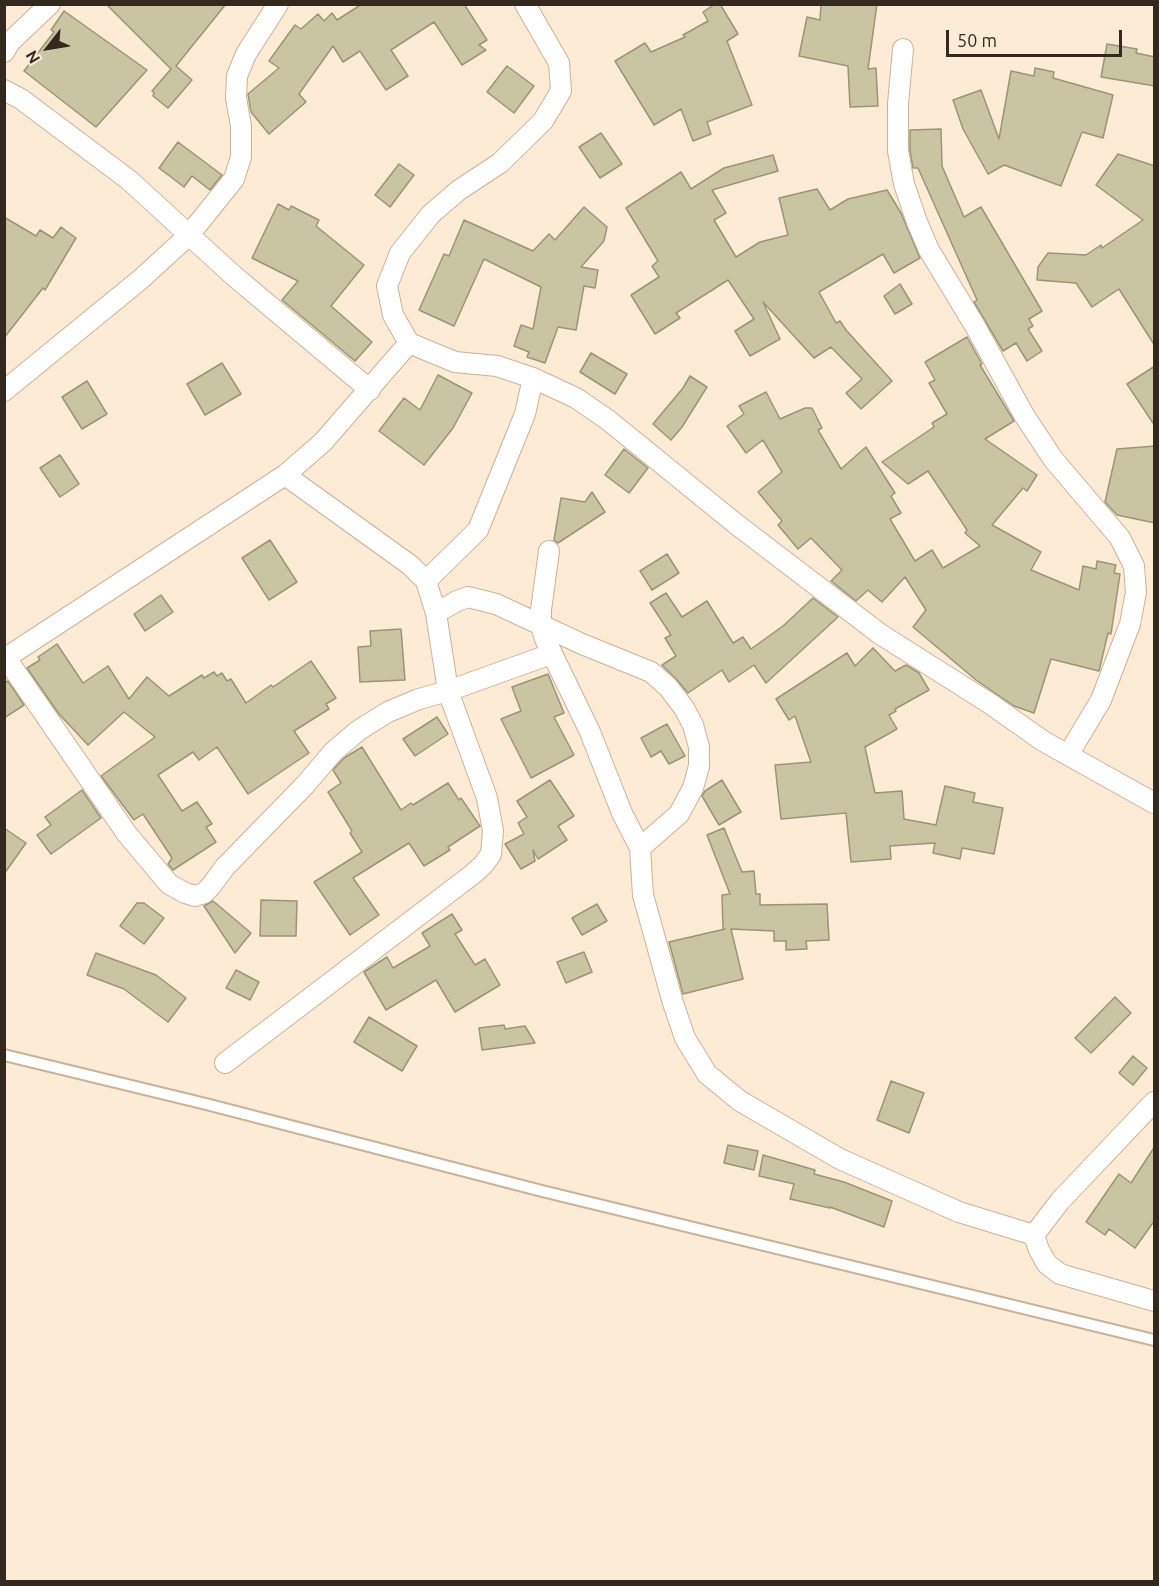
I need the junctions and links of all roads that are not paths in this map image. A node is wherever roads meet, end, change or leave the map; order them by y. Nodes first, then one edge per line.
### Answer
1 (50, 4) edge
2 (278, 4) edge
3 (525, 4) edge
4 (903, 49) dead end
5 (4, 52) edge
6 (4, 90) edge
7 (189, 235) junction
8 (409, 343) junction
9 (533, 378) junction
10 (370, 390) junction
11 (4, 391) edge
12 (285, 475) junction
13 (549, 551) dead end
14 (426, 581) junction
15 (436, 613) junction
16 (541, 625) junction
17 (551, 654) junction
18 (5, 658) edge
19 (448, 691) junction
20 (1068, 755) junction
21 (1155, 803) edge
22 (640, 848) junction
23 (4, 1055) edge
24 (225, 1063) dead end
25 (1155, 1102) edge
26 (1034, 1235) junction
27 (1155, 1301) edge
28 (1155, 1340) edge

1 - 5 street
2 - 7 street
3 - 8 street
4 - 20 street
6 - 7 street
7 - 10 street
7 - 11 street
8 - 9 street
8 - 10 street
9 - 14 street
9 - 20 street
10 - 12 street
12 - 14 street
12 - 18 street
13 - 16 street
14 - 15 street
15 - 16 street
15 - 19 street
16 - 17 street
16 - 22 street
17 - 19 street
17 - 22 street
18 - 19 street
19 - 24 street
20 - 21 street
22 - 26 street
23 - 28 lane
25 - 26 street
26 - 27 street

